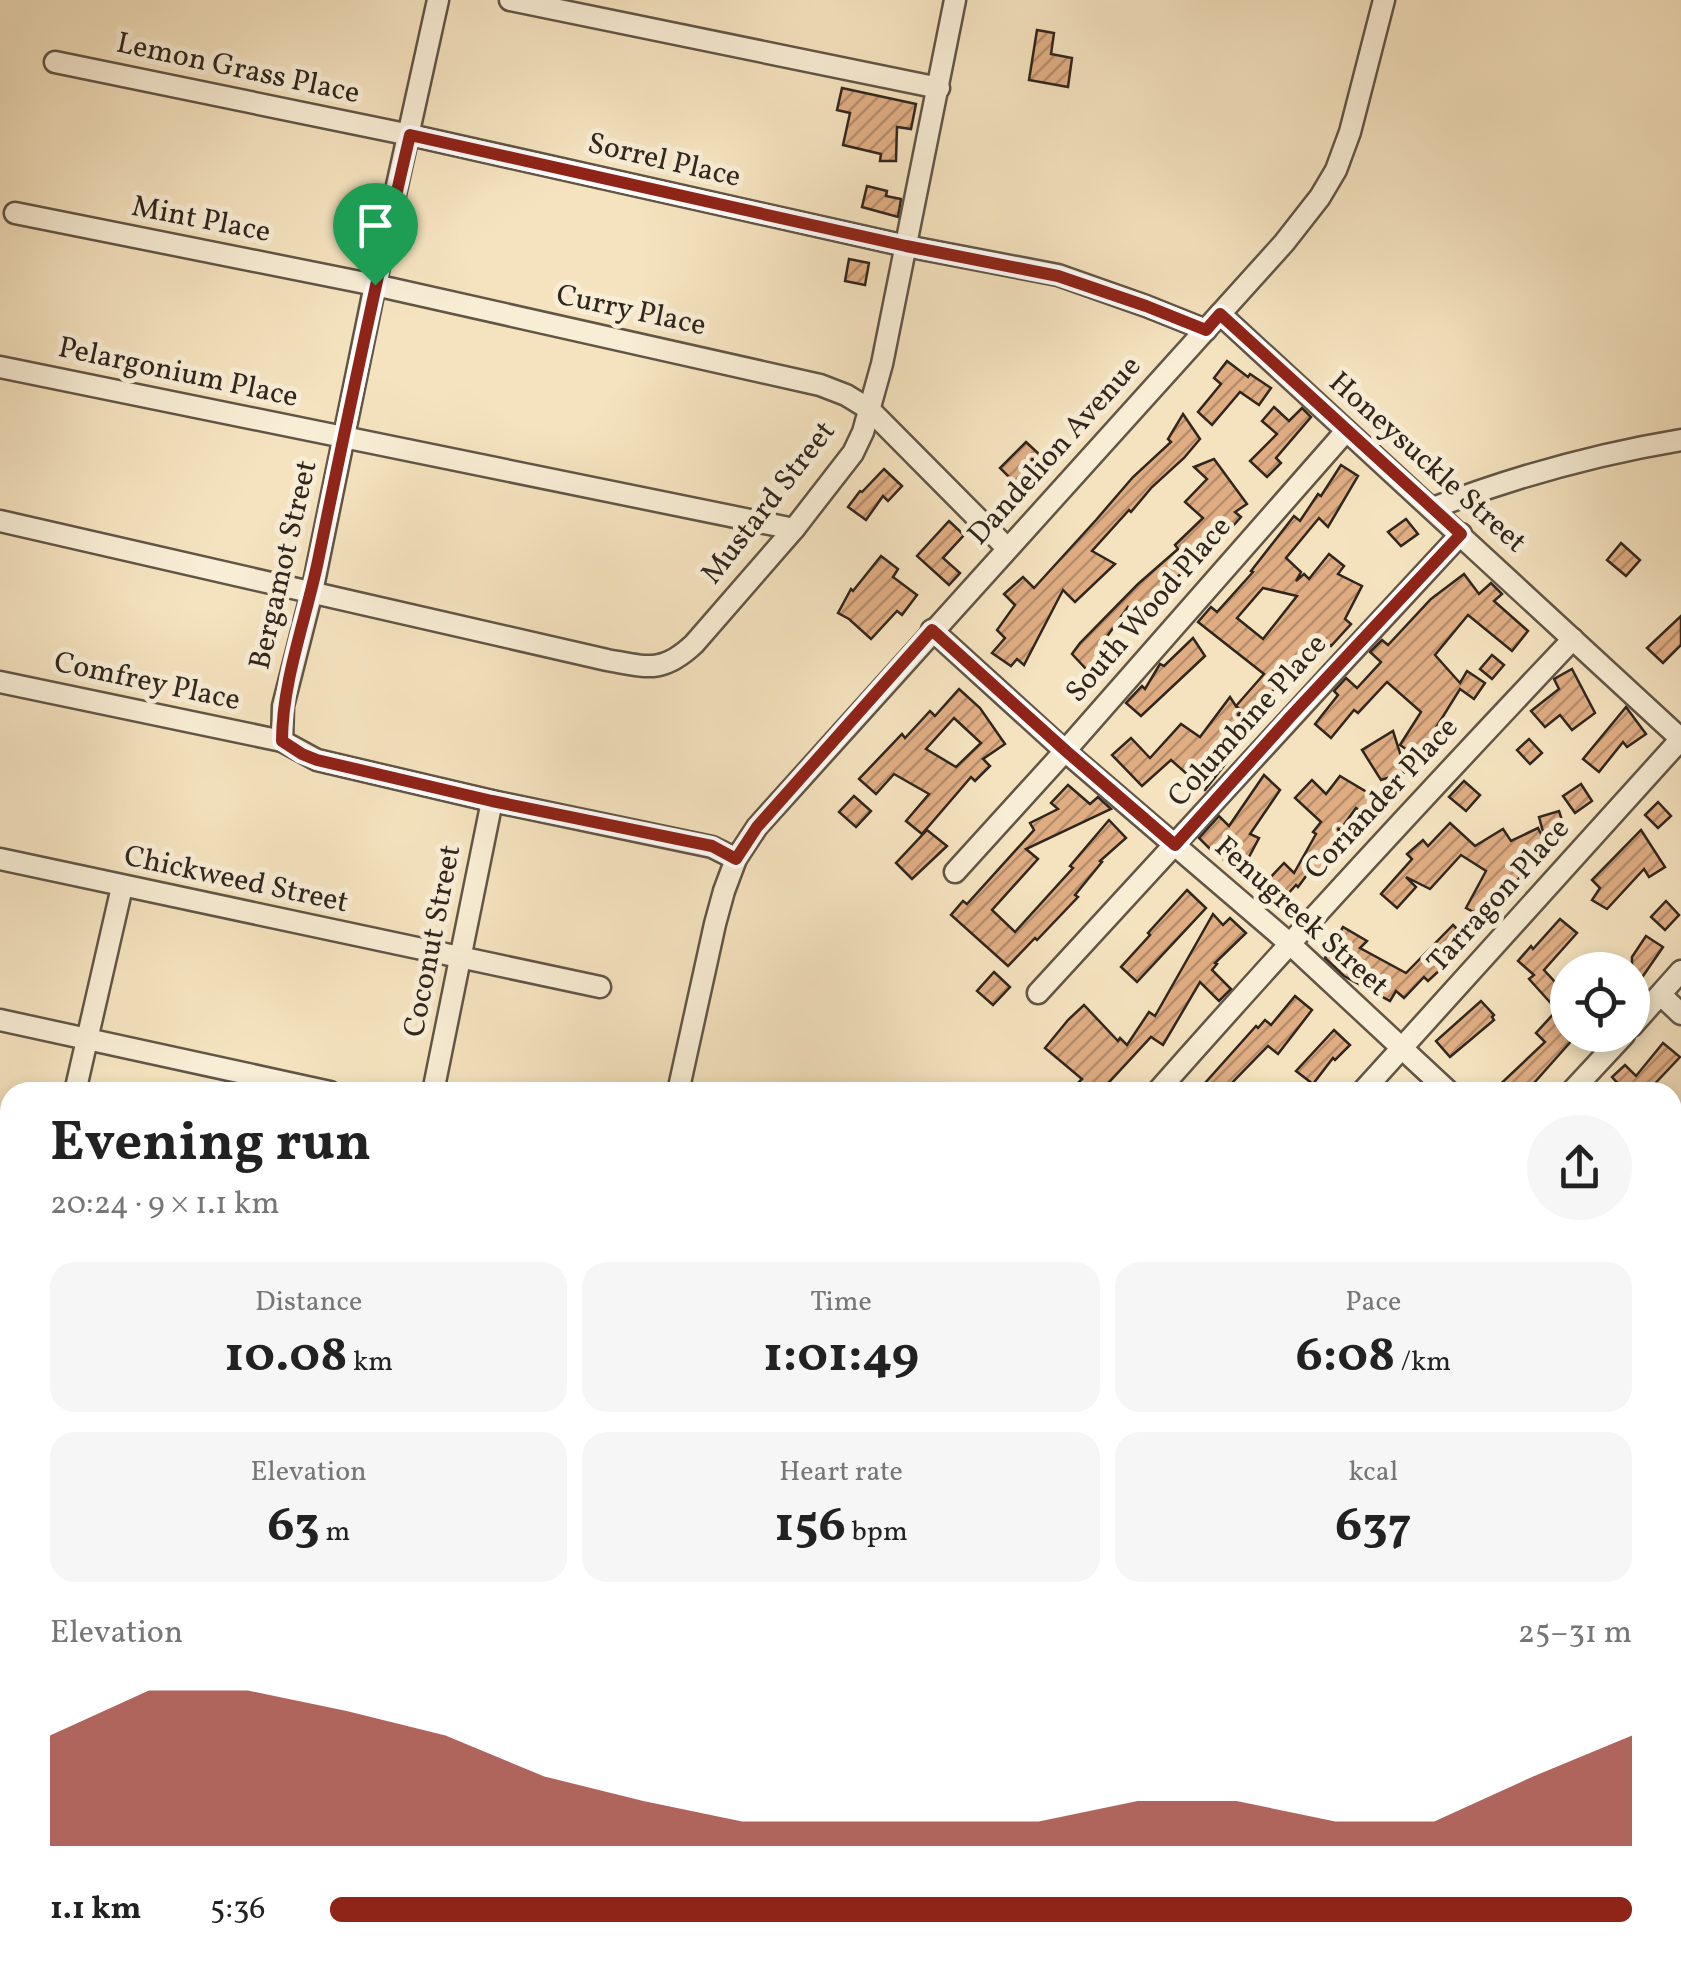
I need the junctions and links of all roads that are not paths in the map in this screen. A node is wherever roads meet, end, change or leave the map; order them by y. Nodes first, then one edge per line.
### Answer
1 (438, 0) edge
2 (510, 0) edge
3 (955, 0) edge
4 (1384, 0) edge
5 (55, 62) dead end
6 (939, 88) junction
7 (410, 135) junction
8 (15, 213) dead end
9 (906, 246) junction
10 (375, 285) junction
11 (1220, 314) junction
12 (1206, 330) junction
13 (0, 367) edge
14 (869, 408) junction
15 (1346, 430) junction
16 (343, 438) junction
17 (1681, 440) edge
18 (1434, 508) junction
19 (0, 520) edge
20 (794, 528) junction
21 (1461, 534) junction
22 (1007, 548) junction
23 (312, 592) junction
24 (932, 630) junction
25 (1573, 639) junction
26 (0, 682) edge
27 (1681, 739) edge
28 (282, 741) junction
29 (1066, 751) junction
30 (492, 801) junction
31 (1175, 845) junction
32 (0, 859) edge
33 (736, 859) junction
34 (955, 872) dead end
35 (122, 887) junction
36 (1289, 943) junction
37 (460, 958) junction
38 (1681, 972) edge
39 (600, 987) dead end
40 (1038, 993) dead end
41 (1661, 995) junction
42 (1650, 1007) edge
43 (1681, 1014) edge
44 (0, 1020) edge
45 (88, 1040) junction
46 (1402, 1050) junction
47 (1608, 1052) edge
48 (78, 1082) edge
49 (283, 1082) edge
50 (435, 1082) edge
51 (680, 1082) edge
52 (1167, 1082) edge
53 (1372, 1082) edge
54 (1437, 1082) edge
55 (1580, 1082) edge

1 - 7 street, Bergamot Street
2 - 6 street
3 - 6 street, Mustard Street
4 - 11 street, Dandelion Avenue
5 - 7 street, Lemon Grass Place
6 - 9 street, Mustard Street
7 - 9 street, Sorrel Place
7 - 10 street, Bergamot Street
8 - 10 street, Mint Place
9 - 12 street, Sorrel Place
9 - 14 street, Mustard Street
10 - 14 street, Curry Place
10 - 16 street, Bergamot Street
11 - 12 street, Dandelion Avenue
11 - 15 street, Honeysuckle Street
12 - 22 street, Dandelion Avenue
13 - 16 street, Pelargonium Place
14 - 20 street, Mustard Street
14 - 22 street
15 - 18 street, Honeysuckle Street
15 - 29 street, South Wood Place
16 - 20 street, Pelargonium Place
16 - 23 street, Bergamot Street
17 - 18 street
18 - 21 street, Honeysuckle Street
19 - 23 street, Mustard Street
20 - 23 street, Mustard Street
21 - 25 street, Honeysuckle Street
21 - 31 street, Columbine Place
22 - 24 street, Dandelion Avenue
23 - 28 street, Bergamot Street
24 - 29 street, Fenugreek Street
24 - 33 street, Dandelion Avenue
25 - 27 street, Honeysuckle Street
25 - 36 street, Coriander Place
26 - 28 street, Comfrey Place
27 - 46 street, Tarragon Place
28 - 30 street
29 - 31 street, Fenugreek Street
29 - 34 street, South Wood Place
30 - 33 street
30 - 37 street, Coconut Street
31 - 36 street, Fenugreek Street
31 - 40 street, Columbine Place
32 - 35 street, Chickweed Street
33 - 51 street, Dandelion Avenue
35 - 37 street, Chickweed Street
35 - 45 street
36 - 46 street, Fenugreek Street
36 - 52 street, Coriander Place
37 - 39 street, Chickweed Street
37 - 50 street, Coconut Street
38 - 41 street
41 - 42 street
41 - 43 street
44 - 45 street
45 - 48 street
45 - 49 street
46 - 53 street, Tarragon Place
46 - 54 street, Fenugreek Street
47 - 55 street

